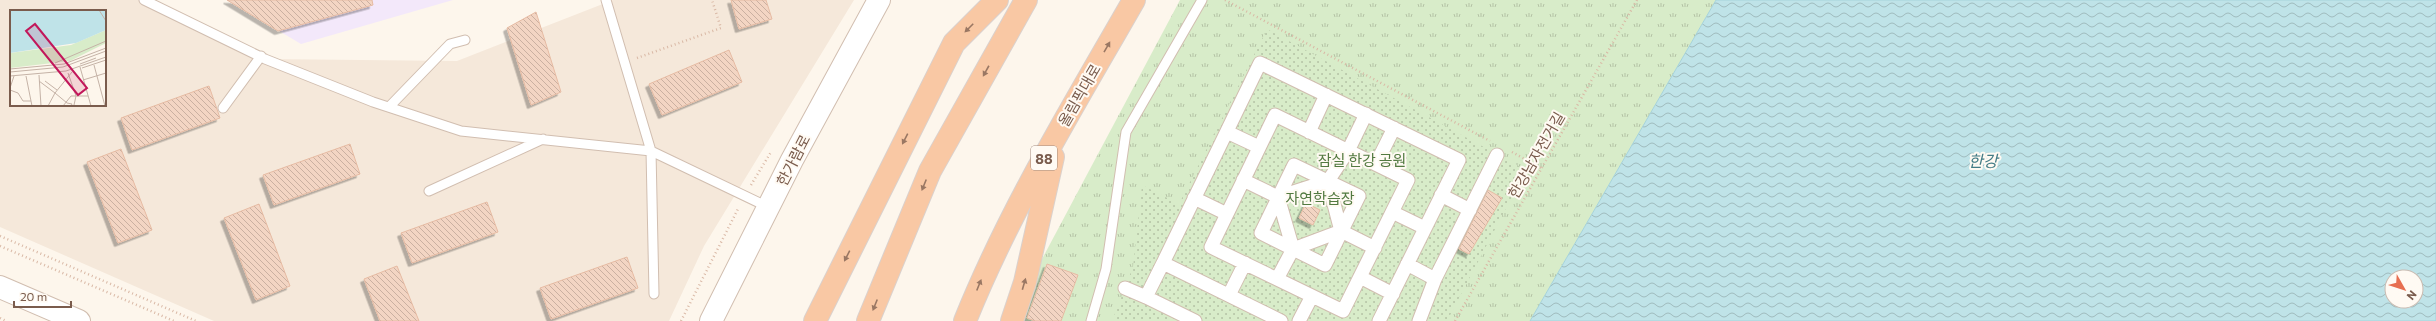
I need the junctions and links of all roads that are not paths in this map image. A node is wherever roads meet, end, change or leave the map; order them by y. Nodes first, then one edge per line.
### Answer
1 (144, 0) edge
2 (606, 0) edge
3 (879, 0) edge
4 (997, 0) edge
5 (1026, 0) edge
6 (1134, 0) edge
7 (1202, 0) edge
8 (465, 40) dead end
9 (261, 56) junction
10 (1326, 95) junction
11 (223, 108) dead end
12 (389, 108) junction
13 (1366, 114) junction
14 (1394, 128) junction
15 (1059, 130) junction
16 (1227, 132) junction
17 (1308, 132) junction
18 (544, 138) junction
19 (1259, 147) junction
20 (651, 151) junction
21 (1348, 151) junction
22 (1502, 152) road end
23 (1376, 164) junction
24 (1243, 180) junction
25 (1328, 181) junction
26 (429, 191) dead end
27 (1441, 195) junction
28 (1278, 197) junction
29 (1194, 198) junction
30 (769, 207) junction
31 (1470, 210) junction
32 (1392, 212) junction
33 (1227, 214) junction
34 (1425, 228) junction
35 (1341, 231) junction
36 (1374, 248) junction
37 (1293, 250) junction
38 (1163, 263) junction
39 (1245, 263) junction
40 (1407, 264) junction
41 (1360, 277) junction
42 (1277, 279) junction
43 (1435, 279) junction
44 (0, 287) edge
45 (1125, 288) dead end
46 (654, 294) dead end
47 (1393, 294) junction
48 (1229, 296) junction
49 (1312, 296) junction
50 (1146, 297) junction
51 (1259, 316) edge
52 (78, 321) edge
53 (711, 321) edge
54 (816, 321) edge
55 (868, 321) edge
56 (964, 321) edge
57 (1012, 321) edge
58 (1091, 321) edge
59 (1195, 321) edge
60 (1281, 321) edge
61 (1299, 321) edge
62 (1379, 321) edge
63 (1420, 321) edge

1 - 9 lane
2 - 20 lane
3 - 30 street, 한가람로
4 -> 54 highway
5 -> 55 highway
15 -> 6 highway, 올림픽대로 / 88
7 - 58 lane
8 - 12 lane
9 - 11 lane
9 - 12 lane
10 - 13 street
10 - 16 street
10 - 17 street
12 - 18 lane
13 - 14 street
13 - 21 street
14 - 23 street
14 - 27 street
56 -> 15 highway, 올림픽대로 / 88
57 -> 15 highway
16 - 19 street
16 - 29 street
17 - 19 street
17 - 21 street
18 - 20 lane
18 - 26 lane
19 - 24 street
20 - 30 lane
20 - 46 lane
21 - 23 street
21 - 25 street
22 - 31 street
23 - 32 street
24 - 28 street
24 - 33 street
25 - 28 street
25 - 28 street
25 - 35 street
25 - 35 street
27 - 31 street
27 - 34 street
28 - 37 street
28 - 37 street
29 - 33 street
29 - 38 street
30 - 53 street, 한가람로
31 - 43 street
32 - 34 street
32 - 36 street
33 - 39 street
34 - 40 street
35 - 36 street
35 - 37 street
35 - 37 street
36 - 41 street
37 - 42 street
38 - 48 street
38 - 50 street
39 - 42 street
39 - 48 street
40 - 43 street
40 - 47 street
41 - 47 street
41 - 49 street
42 - 49 street
43 - 63 street
44 - 52 street
45 - 50 street
47 - 62 street
48 - 51 street
49 - 61 street
50 - 59 street
51 - 60 street

